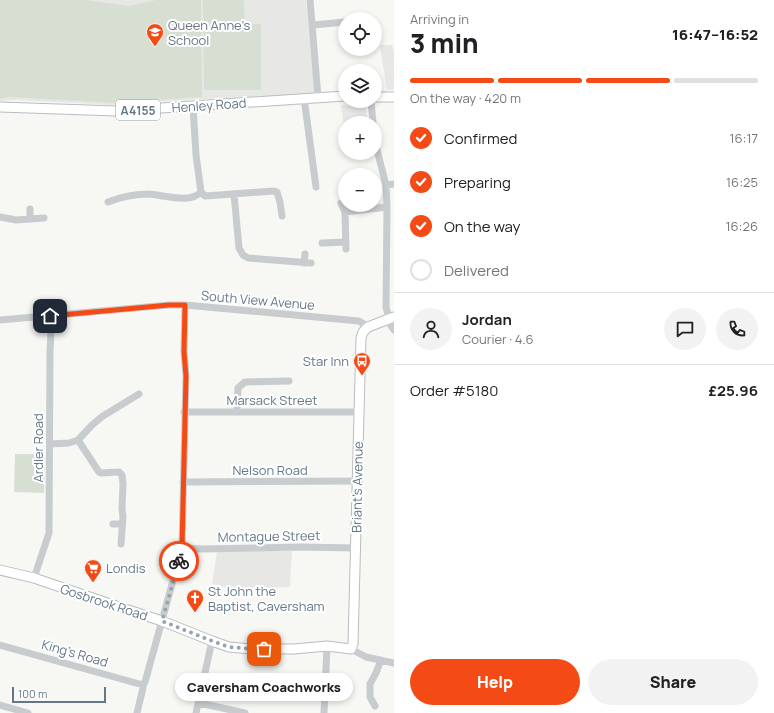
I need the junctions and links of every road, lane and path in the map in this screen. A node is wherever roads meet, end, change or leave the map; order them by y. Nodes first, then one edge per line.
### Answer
1 (310, 0) edge
2 (338, 23) edge
3 (313, 25) junction
4 (338, 96) edge
5 (382, 96) edge
6 (318, 97) junction
7 (394, 97) edge
8 (304, 98) junction
9 (193, 106) junction
10 (0, 107) edge
11 (380, 160) edge
12 (394, 184) edge
13 (386, 185) junction
14 (316, 187) dead end
15 (112, 192) dead end
16 (200, 192) junction
17 (234, 194) junction
18 (387, 207) junction
19 (382, 208) edge
20 (30, 209) dead end
21 (345, 212) edge
22 (282, 216) dead end
23 (0, 217) edge
24 (30, 218) junction
25 (44, 218) dead end
26 (322, 243) dead end
27 (305, 254) dead end
28 (386, 278) junction
29 (394, 278) edge
30 (185, 305) junction
31 (50, 316) junction
32 (392, 318) edge
33 (0, 320) edge
34 (368, 327) junction
35 (394, 330) edge
36 (288, 381) dead end
37 (139, 394) dead end
38 (184, 412) junction
39 (237, 412) junction
40 (359, 412) junction
41 (78, 440) junction
42 (50, 444) junction
43 (357, 481) junction
44 (184, 482) junction
45 (113, 524) dead end
46 (122, 524) junction
47 (121, 544) dead end
48 (182, 548) junction
49 (356, 548) junction
50 (0, 570) edge
51 (34, 578) junction
52 (162, 621) junction
53 (212, 641) junction
54 (0, 645) edge
55 (327, 646) junction
56 (352, 649) junction
57 (381, 660) junction
58 (394, 663) edge
59 (143, 685) junction
60 (198, 703) junction
61 (0, 705) edge
62 (375, 706) dead end
63 (28, 713) edge
64 (136, 713) edge
65 (196, 713) edge
66 (245, 713) edge
67 (324, 713) edge

1 - 3 street
2 - 3 street
3 - 6 street
4 - 6 main road, Henley Road / A4155
5 - 7 main road
6 - 8 main road, Henley Road / A4155
8 - 9 main road, Henley Road / A4155
8 - 14 street
9 - 10 main road, Henley Road / A4155
9 - 16 street
11 - 13 street
12 - 13 street
13 - 18 street
15 - 16 street
16 - 17 street
17 - 22 street
17 - 27 street
18 - 19 street
18 - 28 street
20 - 24 street
21 - 26 street
23 - 24 street
24 - 25 street
28 - 29 street
28 - 32 street
30 - 31 street, South View Avenue
30 - 34 street, South View Avenue
30 - 38 street
31 - 33 street, South View Avenue
31 - 42 street, Ardler Road
32 - 34 main road
32 - 35 street
34 - 40 main road, Briant's Avenue
36 - 39 street
37 - 41 street
38 - 39 street, Marsack Street
38 - 44 street
39 - 40 street, Marsack Street
40 - 43 main road, Briant's Avenue
41 - 42 street
41 - 46 street
42 - 51 street, Ardler Road
43 - 44 street, Nelson Road
43 - 49 main road, Briant's Avenue
44 - 48 street
45 - 46 street
46 - 47 street
48 - 49 street, Montague Street
48 - 52 street
49 - 56 main road, Briant's Avenue
50 - 51 main road, Gosbrook Road
51 - 52 main road, Gosbrook Road
52 - 53 main road, Gosbrook Road
52 - 59 street
53 - 55 main road, Gosbrook Road
53 - 60 street
54 - 59 street, King's Road
55 - 56 main road, Gosbrook Road
55 - 67 street
56 - 57 street, Gosbrook Road
57 - 58 street, Gosbrook Road
57 - 62 street
59 - 64 street
60 - 65 street
60 - 66 street
61 - 63 street

